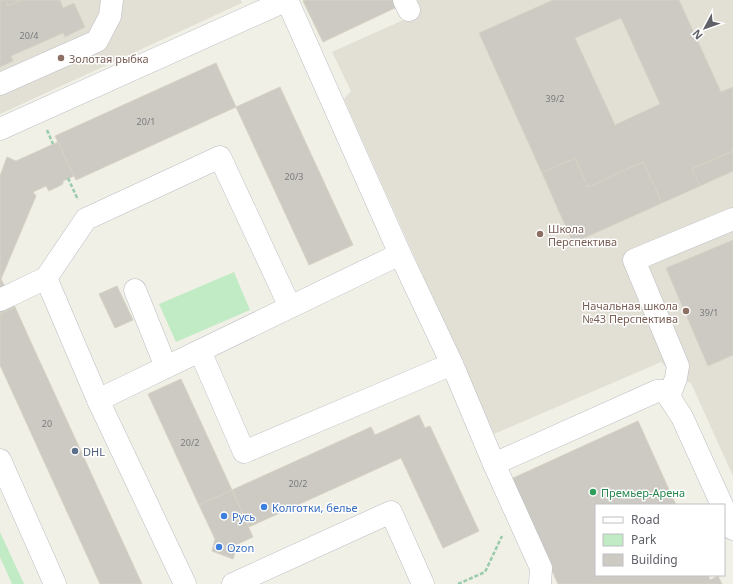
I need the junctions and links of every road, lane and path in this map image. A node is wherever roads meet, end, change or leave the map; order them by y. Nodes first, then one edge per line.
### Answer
1 (112, 0) edge
2 (287, 0) edge
3 (0, 84) edge
4 (0, 129) edge
5 (733, 219) edge
6 (400, 254) junction
7 (46, 278) junction
8 (135, 290) dead end
9 (0, 300) edge
10 (290, 308) junction
11 (200, 351) junction
12 (452, 364) junction
13 (166, 367) junction
14 (669, 397) junction
15 (98, 400) junction
16 (0, 460) edge
17 (494, 464) junction
18 (722, 504) edge
19 (514, 510) junction
20 (725, 511) edge
21 (733, 529) edge
22 (55, 584) edge
23 (185, 584) edge
24 (233, 584) edge
25 (423, 584) edge
26 (458, 584) edge
27 (540, 584) edge

1 - 3 lane
2 - 4 lane
2 - 6 lane
5 - 14 lane
6 - 10 lane
6 - 12 lane
7 - 9 lane
7 - 10 lane
7 - 15 lane
8 - 13 lane
10 - 11 lane
11 - 12 lane
11 - 13 lane
12 - 17 lane
13 - 15 lane
14 - 17 lane
14 - 18 lane
15 - 23 lane
16 - 22 lane
17 - 19 lane
19 - 26 path
19 - 27 lane
20 - 21 lane
24 - 25 lane

